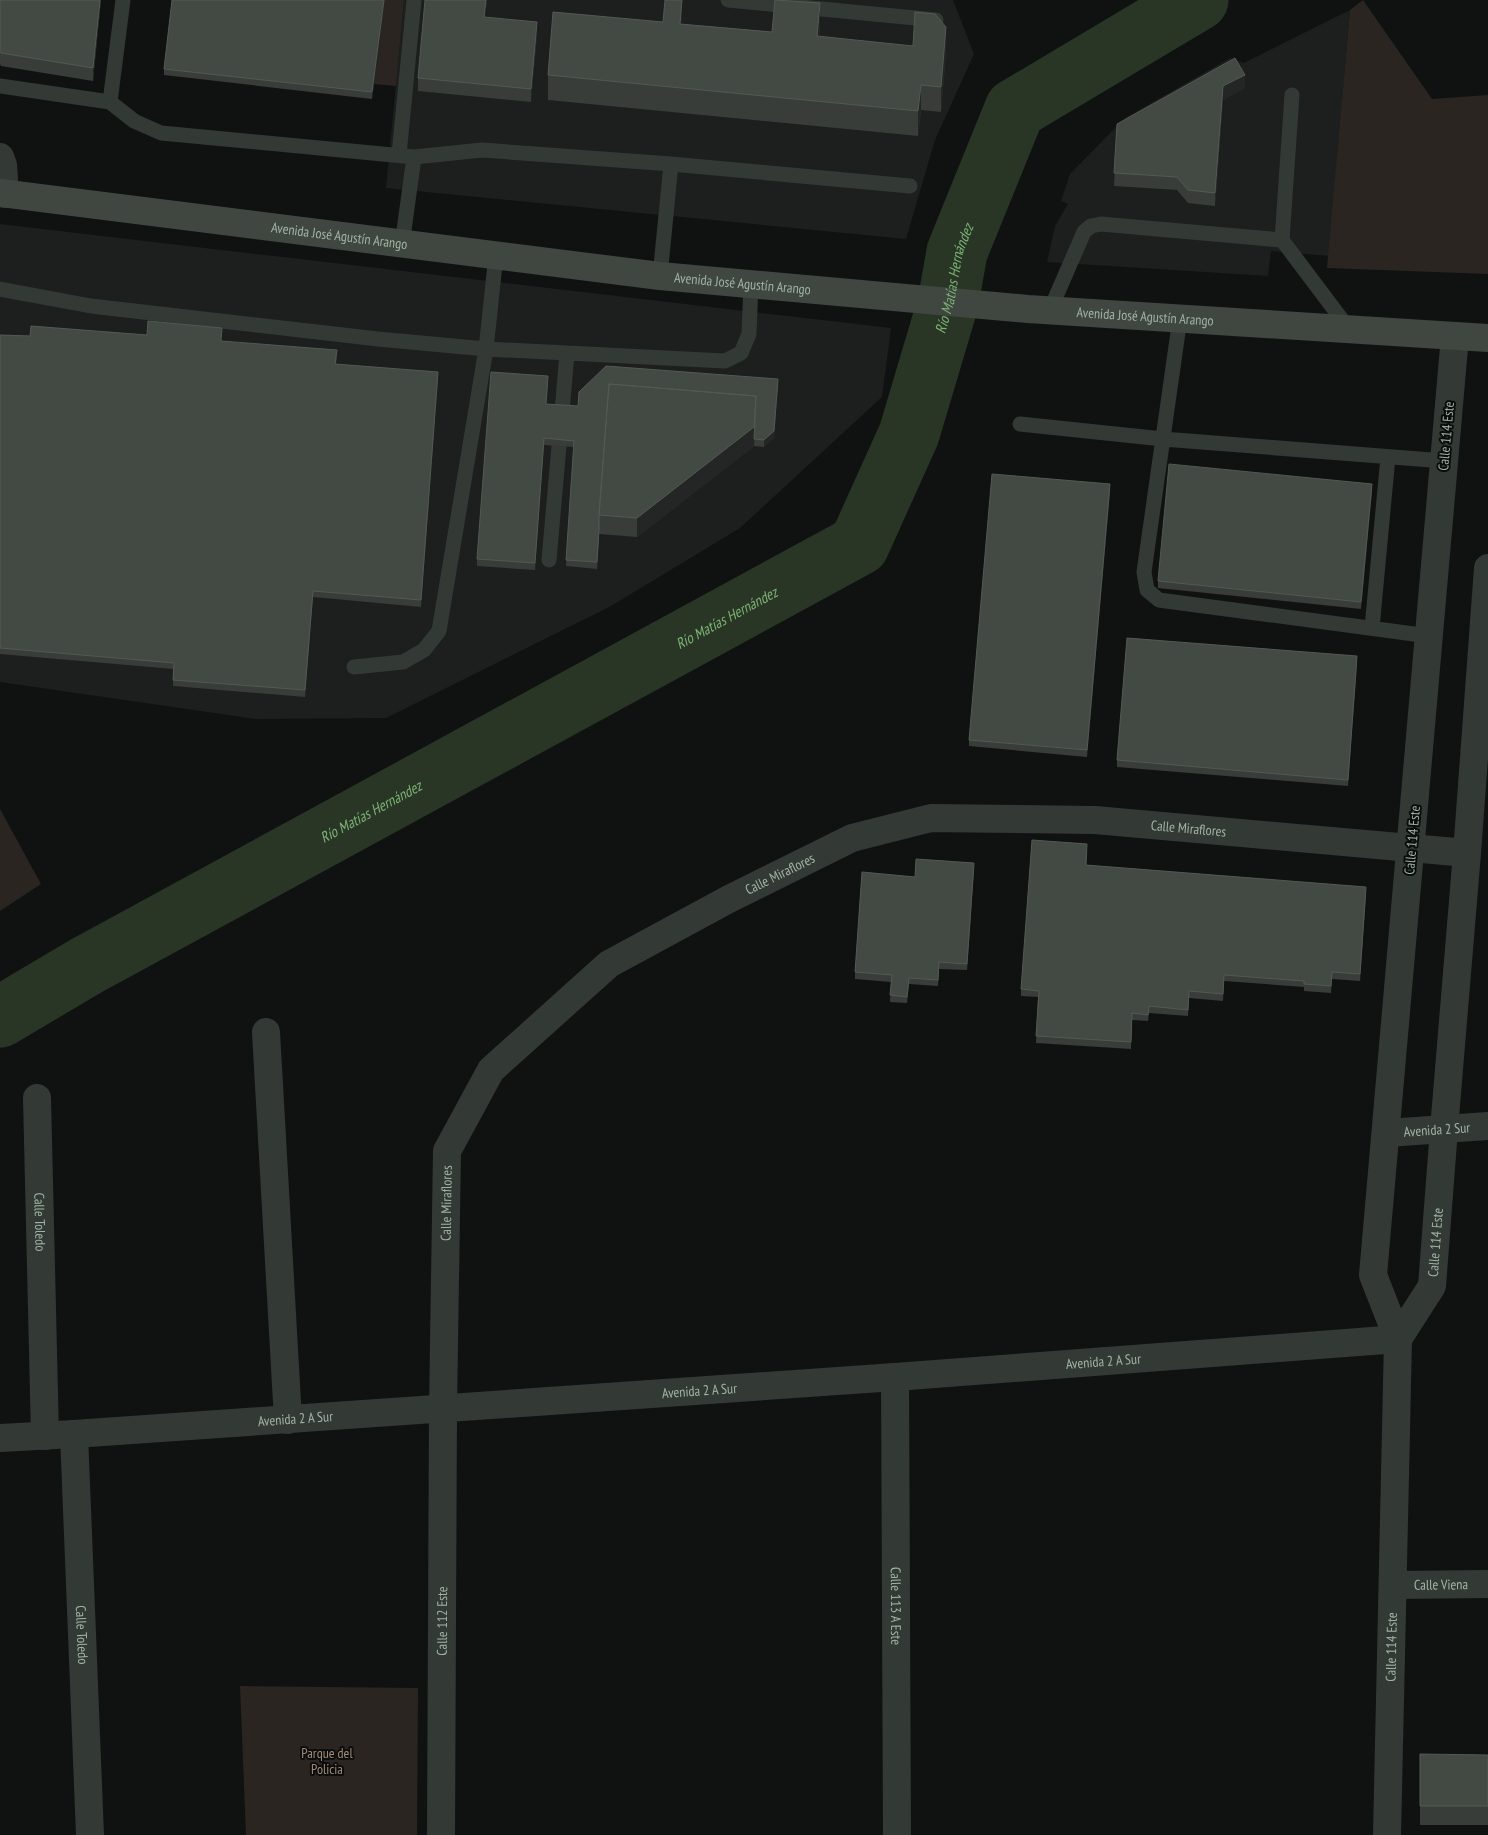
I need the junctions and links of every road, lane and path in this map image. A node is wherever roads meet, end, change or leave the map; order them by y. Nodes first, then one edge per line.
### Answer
1 (123, 0) edge
2 (414, 0) edge
3 (728, 0) edge
4 (936, 20) edge
5 (0, 86) edge
6 (1292, 95) dead end
7 (110, 102) junction
8 (407, 156) junction
9 (0, 158) edge
10 (671, 164) junction
11 (910, 186) dead end
12 (2, 194) edge
13 (1282, 240) junction
14 (402, 245) junction
15 (496, 255) junction
16 (660, 276) junction
17 (752, 284) junction
18 (0, 289) edge
19 (1039, 310) junction
20 (1180, 318) junction
21 (1349, 329) junction
22 (1455, 336) junction
23 (1488, 338) edge
24 (486, 349) junction
25 (567, 353) junction
26 (562, 412) edge
27 (1020, 424) dead end
28 (1163, 439) junction
29 (558, 446) edge
30 (1388, 457) junction
31 (1444, 461) junction
32 (549, 560) dead end
33 (1488, 568) edge
34 (1372, 628) junction
35 (1429, 636) junction
36 (354, 667) dead end
37 (1411, 848) junction
38 (1468, 853) junction
39 (266, 1032) dead end
40 (37, 1098) dead end
41 (1488, 1126) edge
42 (1444, 1129) junction
43 (1387, 1133) junction
44 (1398, 1339) junction
45 (895, 1378) junction
46 (443, 1409) junction
47 (288, 1420) junction
48 (74, 1434) junction
49 (45, 1436) junction
50 (0, 1438) edge
51 (1488, 1584) edge
52 (1393, 1585) junction
53 (90, 1835) edge
54 (441, 1835) edge
55 (897, 1835) edge
56 (1387, 1835) edge

1 - 7 lane
2 - 8 lane
3 - 4 lane
5 - 7 lane
6 - 13 lane
7 - 8 lane
8 - 10 lane
8 - 14 lane
9 - 12 street
10 - 11 lane
10 - 16 lane
12 - 14 main road, Avenida José Agustín Arango
13 - 19 lane
13 - 21 lane
14 - 15 main road, Avenida José Agustín Arango
15 - 16 main road, Avenida José Agustín Arango
15 - 24 lane
16 - 17 main road, Avenida José Agustín Arango
17 - 19 main road, Avenida José Agustín Arango
17 - 25 lane
18 - 24 lane
19 - 20 main road, Avenida José Agustín Arango
20 - 21 main road, Avenida José Agustín Arango
20 - 28 lane
21 - 22 main road, Avenida José Agustín Arango
22 - 23 main road, Avenida José Agustín Arango
22 - 31 street, Calle 114 Este
24 - 25 lane
24 - 36 lane
25 - 26 lane
27 - 28 lane
28 - 30 lane
28 - 34 lane
29 - 32 lane
30 - 31 lane
30 - 34 lane
31 - 35 street, Calle 114 Este
33 - 38 street, Calle 114 Este
34 - 35 lane
35 - 37 street, Calle 114 Este
37 - 38 street, Calle Miraflores
37 - 43 street, Calle 114 Este
37 - 46 street, Calle Miraflores
38 - 42 street, Calle 114 Este
39 - 47 street
40 - 49 street, Calle Toledo
41 - 42 street, Avenida 2 Sur
42 - 43 street, Avenida 2 Sur
42 - 44 street, Calle 114 Este
43 - 44 street, Calle 114 Este
44 - 45 street, Avenida 2 A Sur
44 - 52 street, Calle 114 Este
45 - 46 street, Avenida 2 A Sur
45 - 55 street, Calle 113 A Este
46 - 47 street, Avenida 2 A Sur
46 - 54 street, Calle 112 Este
47 - 48 street, Avenida 2 A Sur
48 - 49 street, Avenida 2 A Sur
48 - 53 street, Calle Toledo
49 - 50 street, Avenida 2 A Sur
51 - 52 street, Calle Viena
52 - 56 street, Calle 114 Este

